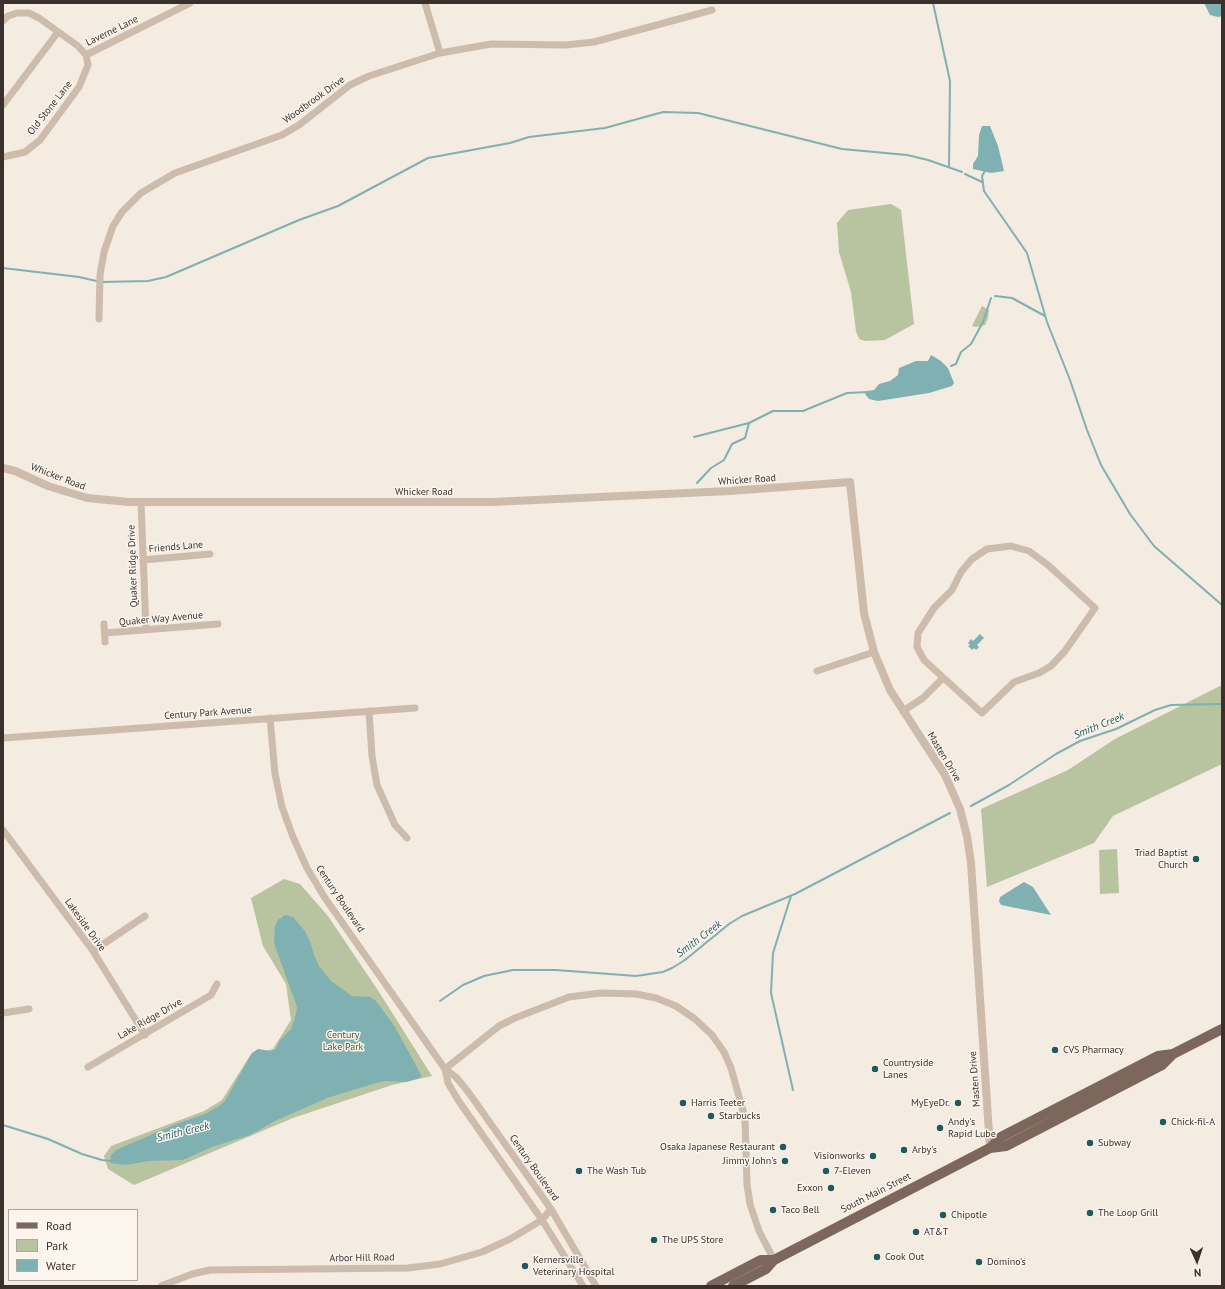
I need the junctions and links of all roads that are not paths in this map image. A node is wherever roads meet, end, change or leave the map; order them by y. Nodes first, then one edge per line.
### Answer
1 (190, 3) edge
2 (425, 3) edge
3 (712, 10) dead end
4 (3, 21) edge
5 (58, 32) junction
6 (440, 53) junction
7 (86, 55) junction
8 (3, 105) edge
9 (3, 157) edge
10 (99, 319) dead end
11 (3, 468) edge
12 (850, 482) joint
13 (141, 502) junction
14 (210, 554) dead end
15 (143, 560) junction
16 (104, 624) dead end
17 (218, 624) dead end
18 (146, 630) junction
19 (105, 633) junction
20 (106, 642) dead end
21 (874, 652) junction
22 (817, 671) dead end
23 (943, 678) junction
24 (415, 708) dead end
25 (369, 711) junction
26 (903, 711) junction
27 (270, 718) junction
28 (3, 738) edge
29 (3, 830) edge
30 (407, 838) dead end
31 (145, 916) dead end
32 (92, 951) junction
33 (217, 984) dead end
34 (29, 1009) dead end
35 (3, 1013) edge
36 (1222, 1029) edge
37 (145, 1035) junction
38 (88, 1067) dead end
39 (445, 1069) junction
40 (486, 1117) junction
41 (474, 1123) junction
42 (990, 1148) junction
43 (551, 1209) junction
44 (542, 1220) junction
45 (774, 1260) junction
46 (161, 1286) edge
47 (583, 1286) edge
48 (596, 1286) edge
49 (711, 1286) edge
50 (733, 1286) edge

1 - 7 street, Laverne Lane
2 - 6 street
3 - 6 street, Woodbrook Drive
4 - 5 street
5 - 7 street
5 - 8 street
6 - 10 street, Woodbrook Drive
7 - 9 street, Old Stone Lane
11 - 13 street, Whicker Road
12 - 13 street, Whicker Road
12 - 21 street, Masten Drive
13 - 15 street, Quaker Ridge Drive
14 - 15 street, Friends Lane
15 - 18 street, Quaker Ridge Drive
16 - 19 street
17 - 18 street, Quaker Way Avenue
18 - 19 street, Quaker Way Avenue
19 - 20 street
21 - 22 street
21 - 26 street, Masten Drive
23 - 23 street
23 - 26 street
24 - 25 street, Century Park Avenue
25 - 27 street, Century Park Avenue
25 - 30 street
26 - 42 street, Masten Drive
27 - 28 street, Century Park Avenue
27 - 39 street, Century Boulevard
29 - 32 street, Lakeside Drive
31 - 32 street
32 - 37 street, Lakeside Drive
33 - 37 street, Lake Ridge Drive
34 - 35 street
36 - 42 main road, South Main Street
37 - 38 street, Lake Ridge Drive
39 - 40 street, Century Boulevard
39 - 41 street, Century Boulevard
39 - 45 street
40 - 41 street
40 - 43 street, Century Boulevard
41 - 44 street, Century Boulevard
42 - 45 main road, South Main Street
43 - 44 street, Arbor Hill Road
43 - 48 street, Century Boulevard
44 - 46 street, Arbor Hill Road
44 - 47 street, Century Boulevard
45 - 49 main road, South Main Street
45 - 50 main road, South Main Street

